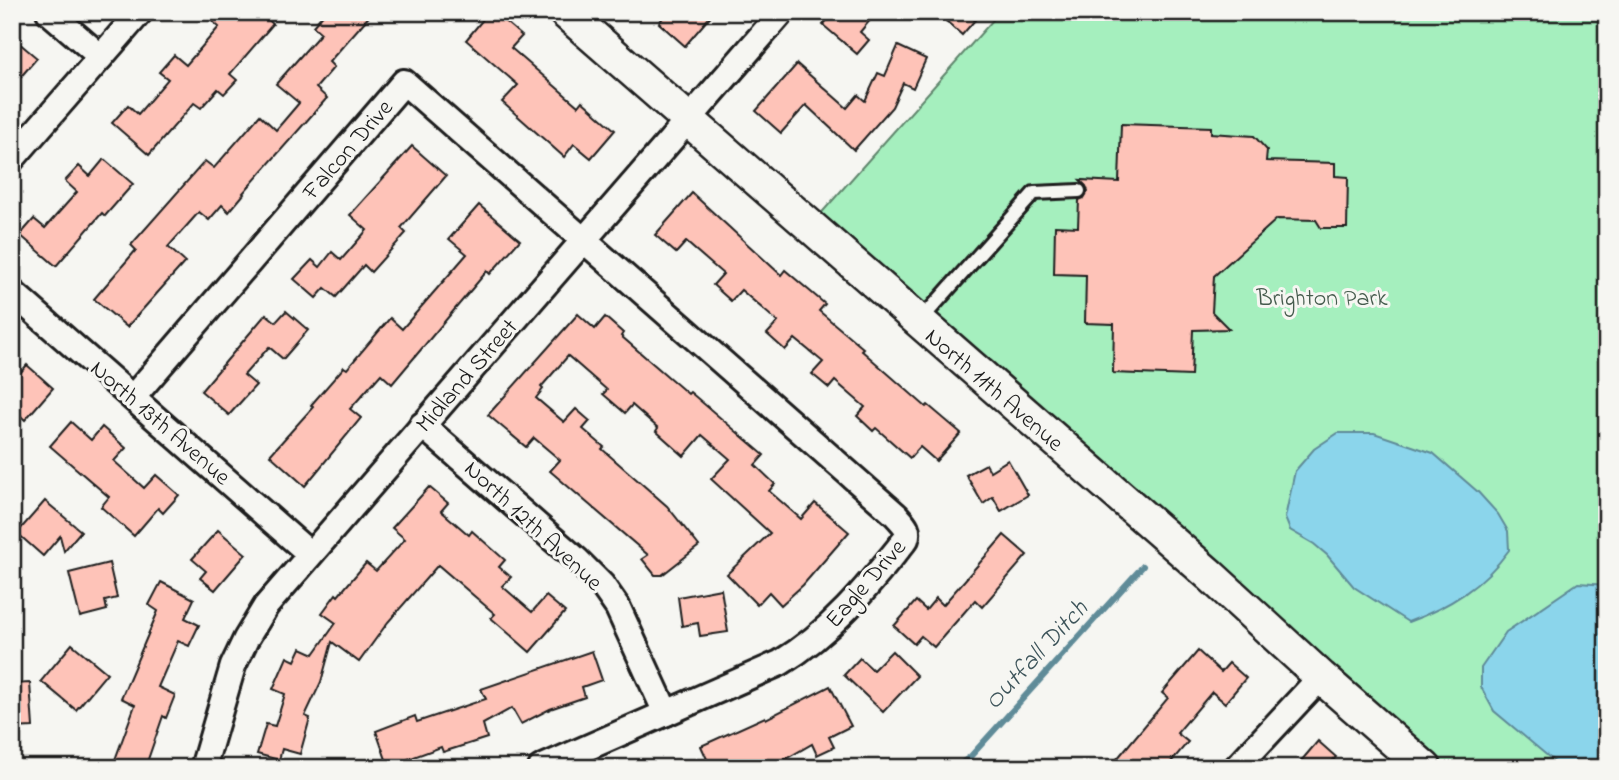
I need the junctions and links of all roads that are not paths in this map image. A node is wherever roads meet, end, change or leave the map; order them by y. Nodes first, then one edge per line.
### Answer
1 (49, 12) edge
2 (140, 12) edge
3 (565, 12) edge
4 (782, 12) edge
5 (101, 57) junction
6 (686, 120) junction
7 (12, 159) edge
8 (1079, 191) dead end
9 (583, 240) junction
10 (12, 292) edge
11 (919, 323) junction
12 (134, 396) junction
13 (422, 425) junction
14 (310, 554) junction
15 (1321, 677) junction
16 (666, 713) junction
17 (203, 768) edge
18 (541, 768) edge
19 (1236, 768) edge
20 (1425, 768) edge

1 - 5 street
2 - 5 street
3 - 6 street, North 11th Avenue
4 - 6 street, Midland Street
5 - 7 street
6 - 9 street, Midland Street
6 - 11 street, North 11th Avenue
8 - 11 lane
9 - 12 street, Falcon Drive
9 - 13 street, Midland Street
9 - 16 street, Eagle Drive
10 - 12 street, North 13th Avenue
11 - 15 street, North 11th Avenue
12 - 14 street, North 13th Avenue
13 - 14 street, Midland Street
13 - 16 street, North 12th Avenue
14 - 17 street, Midland Street
15 - 19 street
15 - 20 street, North 11th Avenue
16 - 18 street, Eagle Drive

